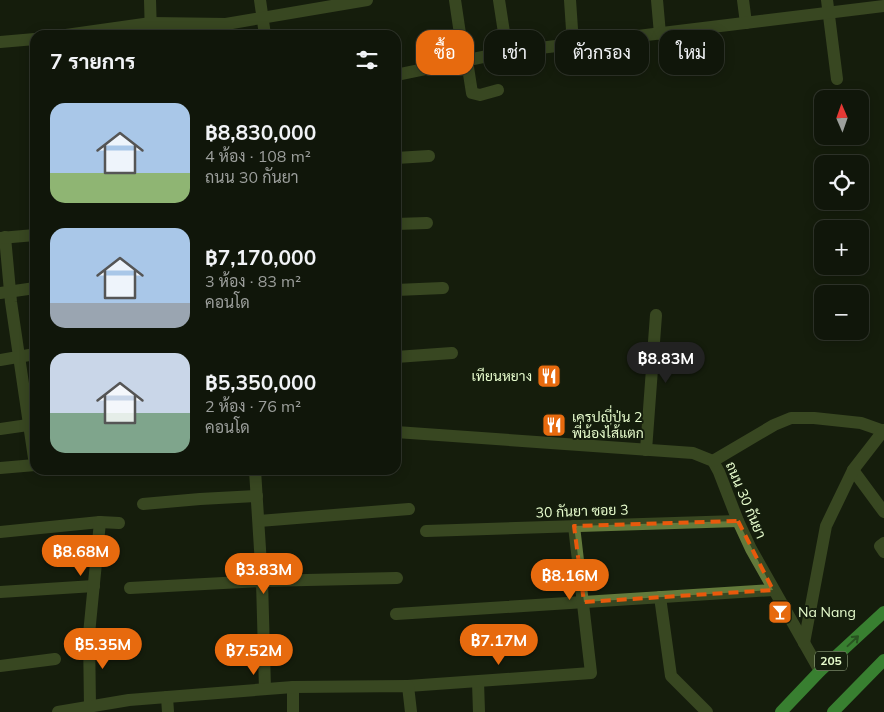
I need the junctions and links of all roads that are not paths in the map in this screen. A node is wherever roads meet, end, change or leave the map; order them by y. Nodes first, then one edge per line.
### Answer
1 (150, 0) edge
2 (260, 0) edge
3 (367, 0) edge
4 (455, 0) edge
5 (499, 0) edge
6 (570, 0) edge
7 (657, 0) edge
8 (743, 0) edge
9 (827, 6) edge
10 (884, 6) edge
11 (263, 19) junction
12 (746, 23) junction
13 (151, 29) edge
14 (137, 30) edge
15 (264, 30) edge
16 (460, 30) edge
17 (504, 30) edge
18 (572, 30) edge
19 (660, 30) edge
20 (691, 30) edge
21 (30, 39) edge
22 (0, 42) edge
23 (416, 71) edge
24 (401, 74) edge
25 (469, 75) edge
26 (837, 79) dead end
27 (498, 90) dead end
28 (429, 156) dead end
29 (401, 158) edge
30 (427, 223) dead end
31 (401, 224) edge
32 (30, 235) edge
33 (2, 237) edge
34 (443, 288) dead end
35 (30, 289) edge
36 (401, 290) edge
37 (5, 293) edge
38 (656, 315) dead end
39 (452, 353) dead end
40 (30, 355) edge
41 (19, 356) junction
42 (401, 357) edge
43 (0, 360) edge
44 (30, 414) edge
45 (30, 424) edge
46 (0, 429) edge
47 (884, 430) edge
48 (401, 432) edge
49 (646, 450) junction
50 (713, 462) junction
51 (30, 465) edge
52 (0, 468) edge
53 (853, 470) junction
54 (255, 475) edge
55 (257, 496) junction
56 (143, 504) dead end
57 (409, 509) dead end
58 (884, 512) edge
59 (738, 520) junction
60 (259, 521) junction
61 (100, 522) junction
62 (119, 523) dead end
63 (574, 526) junction
64 (426, 531) dead end
65 (0, 532) edge
66 (884, 543) edge
67 (884, 552) edge
68 (397, 578) dead end
69 (262, 581) junction
70 (94, 586) junction
71 (130, 588) dead end
72 (773, 590) junction
73 (0, 592) edge
74 (660, 597) junction
75 (584, 602) junction
76 (884, 612) edge
77 (396, 614) dead end
78 (804, 643) junction
79 (55, 660) dead end
80 (884, 660) edge
81 (0, 666) edge
82 (820, 671) junction
83 (478, 682) junction
84 (408, 686) junction
85 (293, 687) junction
86 (265, 689) junction
87 (167, 697) junction
88 (90, 706) junction
89 (58, 712) edge
90 (168, 712) edge
91 (293, 712) edge
92 (411, 712) edge
93 (478, 712) edge
94 (707, 712) edge
95 (780, 712) edge
96 (833, 712) edge

1 - 13 street
2 - 11 street
3 - 11 street
4 - 16 street
5 - 17 street
6 - 18 street
7 - 19 street
8 - 12 street
9 - 10 street
9 - 12 street
9 - 26 street
11 - 13 street
11 - 15 street
12 - 20 street
13 - 14 street
21 - 22 street
23 - 24 street
25 - 27 street
28 - 29 street
30 - 31 street
32 - 33 street
33 - 37 street
34 - 36 street
35 - 37 street
37 - 41 street
38 - 49 street
39 - 42 street
40 - 41 street
41 - 43 street
41 - 44 street
45 - 46 street
47 - 50 street
47 - 53 street
48 - 49 street, ถนน 30 กันยา
49 - 50 street, ถนน 30 กันยา
50 - 59 street, ถนน 30 กันยา
51 - 52 street
53 - 58 street
53 - 78 street
54 - 55 street
55 - 56 street
55 - 60 street
57 - 60 street
59 - 63 street, 30 กันยา ซอย 3
59 - 72 street, ถนน 30 กันยา
60 - 69 street
61 - 62 street
61 - 65 street
61 - 70 street
63 - 64 street, 30 กันยา ซอย 3
63 - 75 street
66 - 67 street
68 - 69 street
69 - 71 street
69 - 86 street
70 - 73 street
70 - 88 street
72 - 74 street
72 - 78 street, ถนน 30 กันยา
74 - 75 street
74 - 94 street
75 - 77 street
75 - 83 street
82 -> 76 main road, 205
78 - 82 street, ถนน 30 กันยา
79 - 81 street
80 - 96 main road, 205
82 - 95 main road, 205
83 - 84 street
83 - 93 street
84 - 85 street
84 - 92 street
85 - 86 street
85 - 91 street
86 - 87 street
87 - 88 street
87 - 90 street
88 - 89 street

